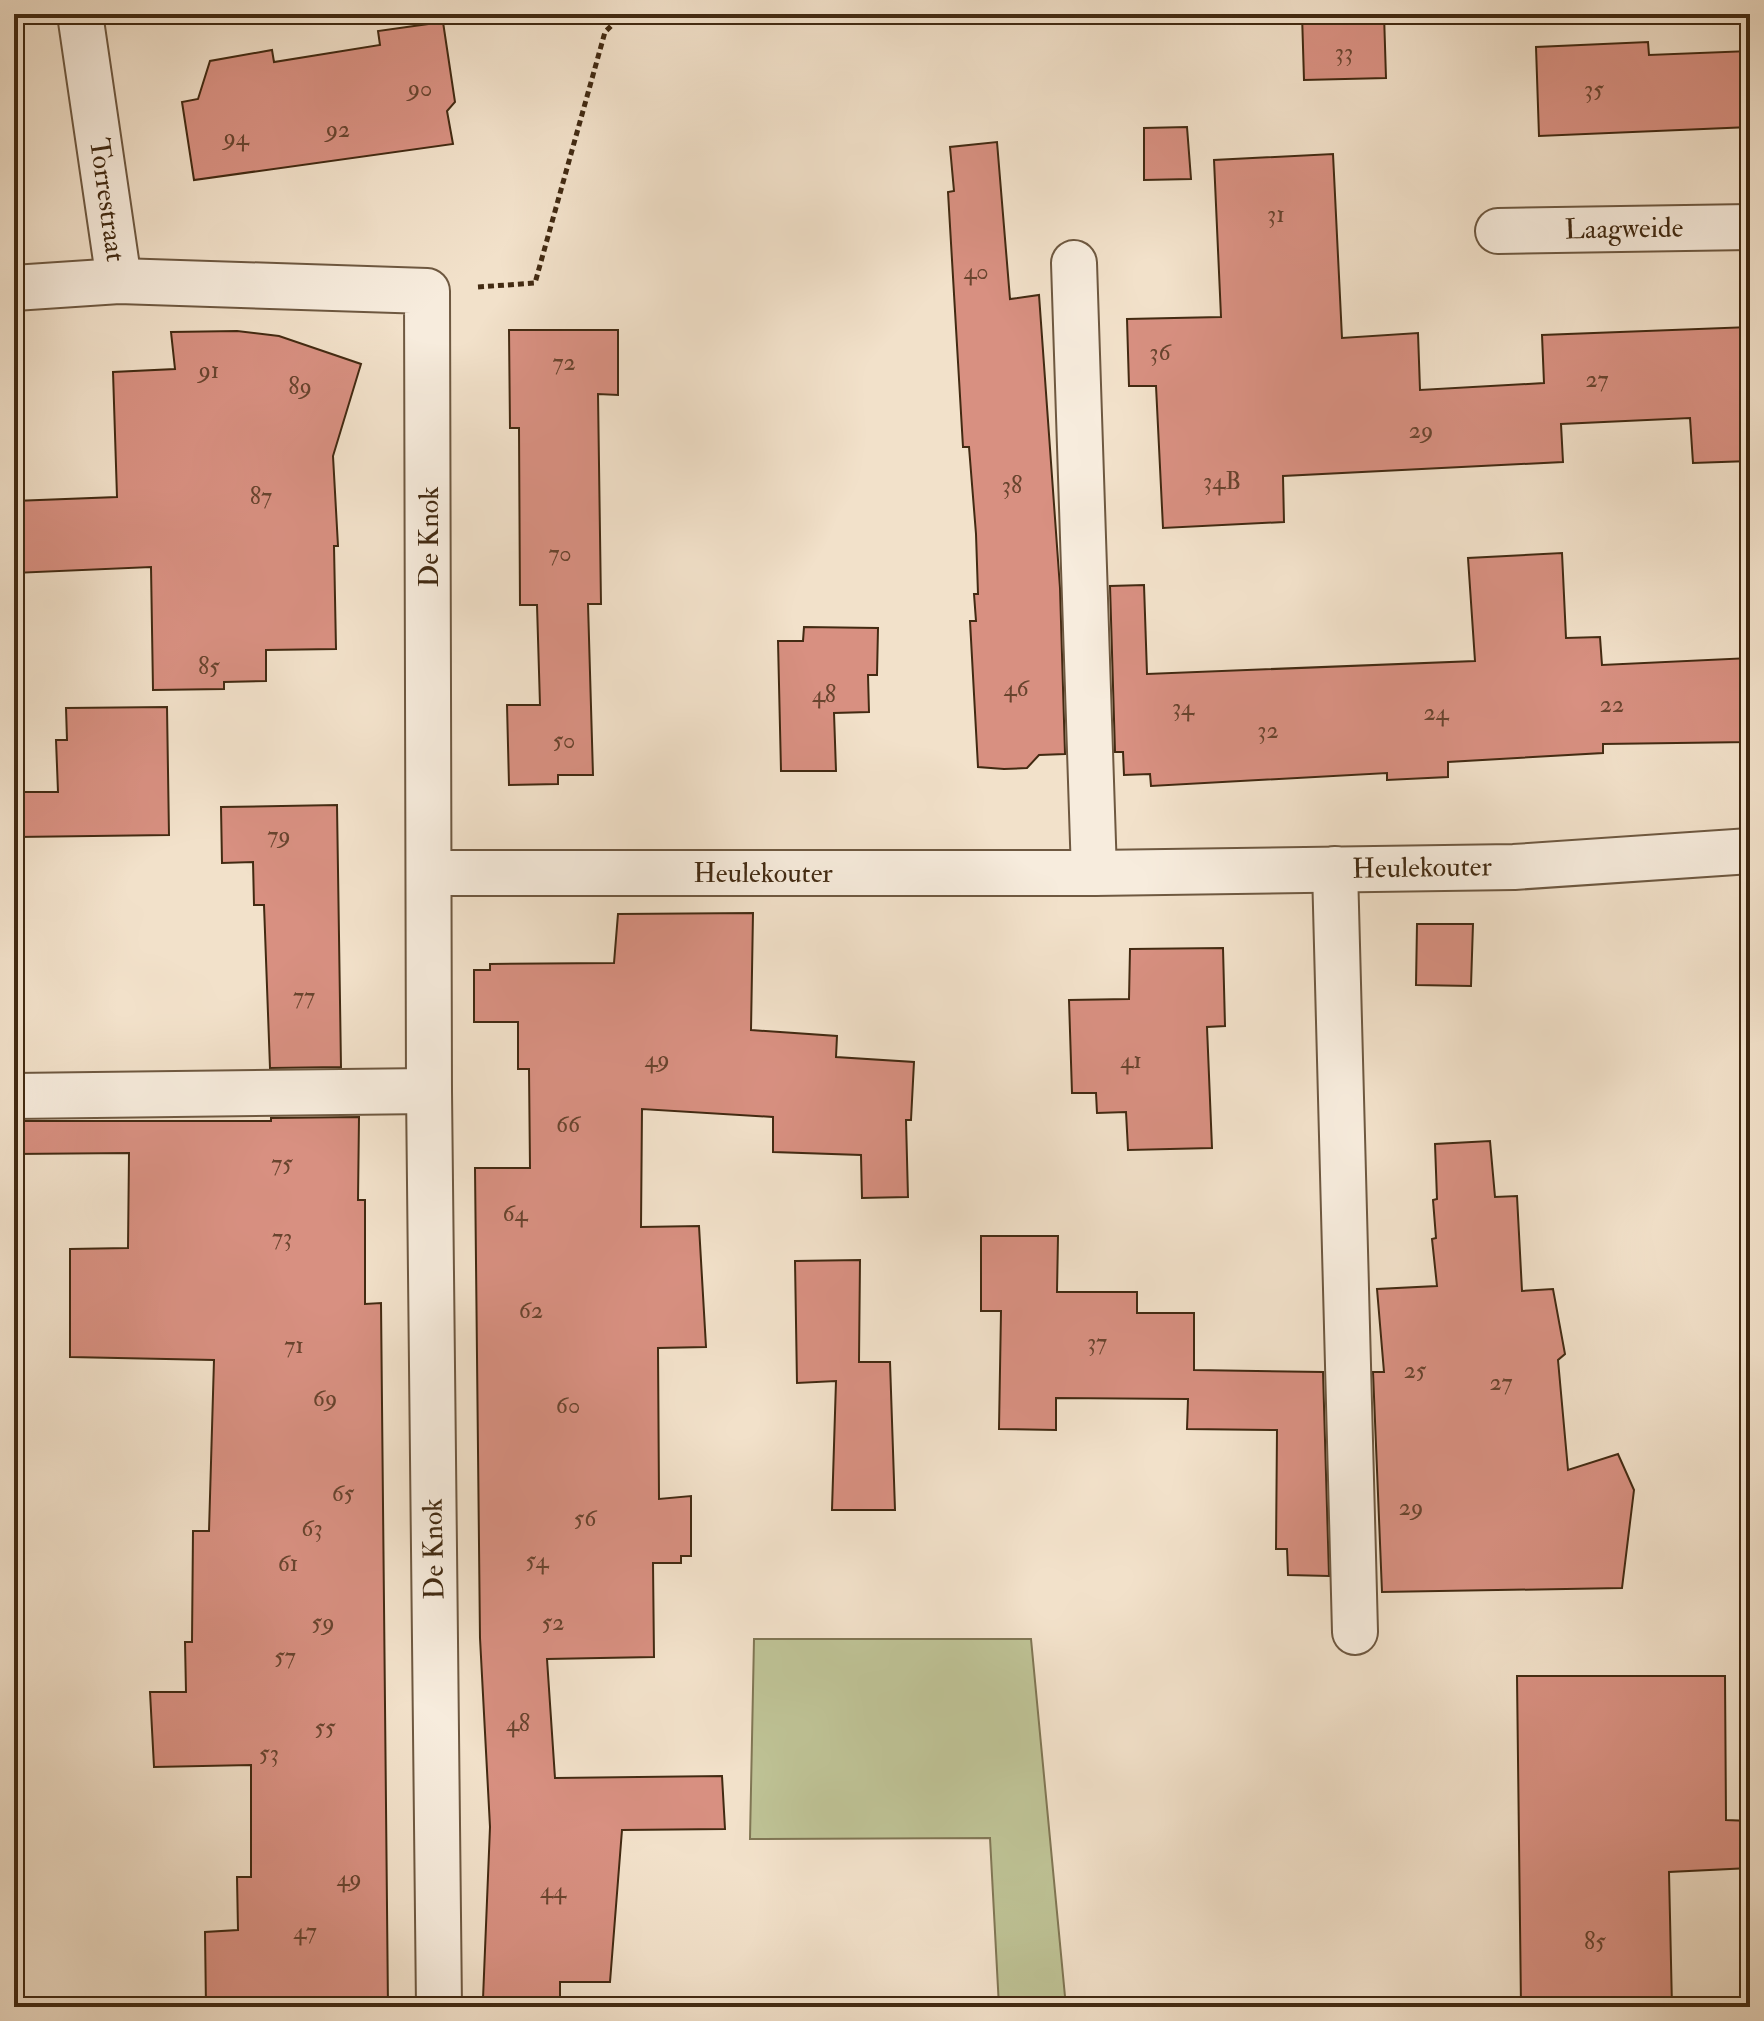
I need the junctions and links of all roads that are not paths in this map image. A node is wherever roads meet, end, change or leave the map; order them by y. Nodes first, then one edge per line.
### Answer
1 (80, 14) edge
2 (1750, 227) edge
3 (1498, 231) dead end
4 (1074, 263) dead end
5 (119, 281) junction
6 (14, 288) edge
7 (1750, 851) edge
8 (1335, 869) junction
9 (431, 873) junction
10 (1094, 873) junction
11 (429, 1091) junction
12 (14, 1096) edge
13 (1355, 1632) dead end
14 (439, 2007) edge

1 - 5 street, Torrestraat
2 - 3 street, Laagweide
4 - 10 street
5 - 6 street, Torrestraat
5 - 9 street, De Knok
7 - 8 street, Heulekouter
8 - 10 street, Heulekouter
8 - 13 street
9 - 10 street, Heulekouter
9 - 11 street, De Knok
11 - 12 street
11 - 14 street, De Knok

